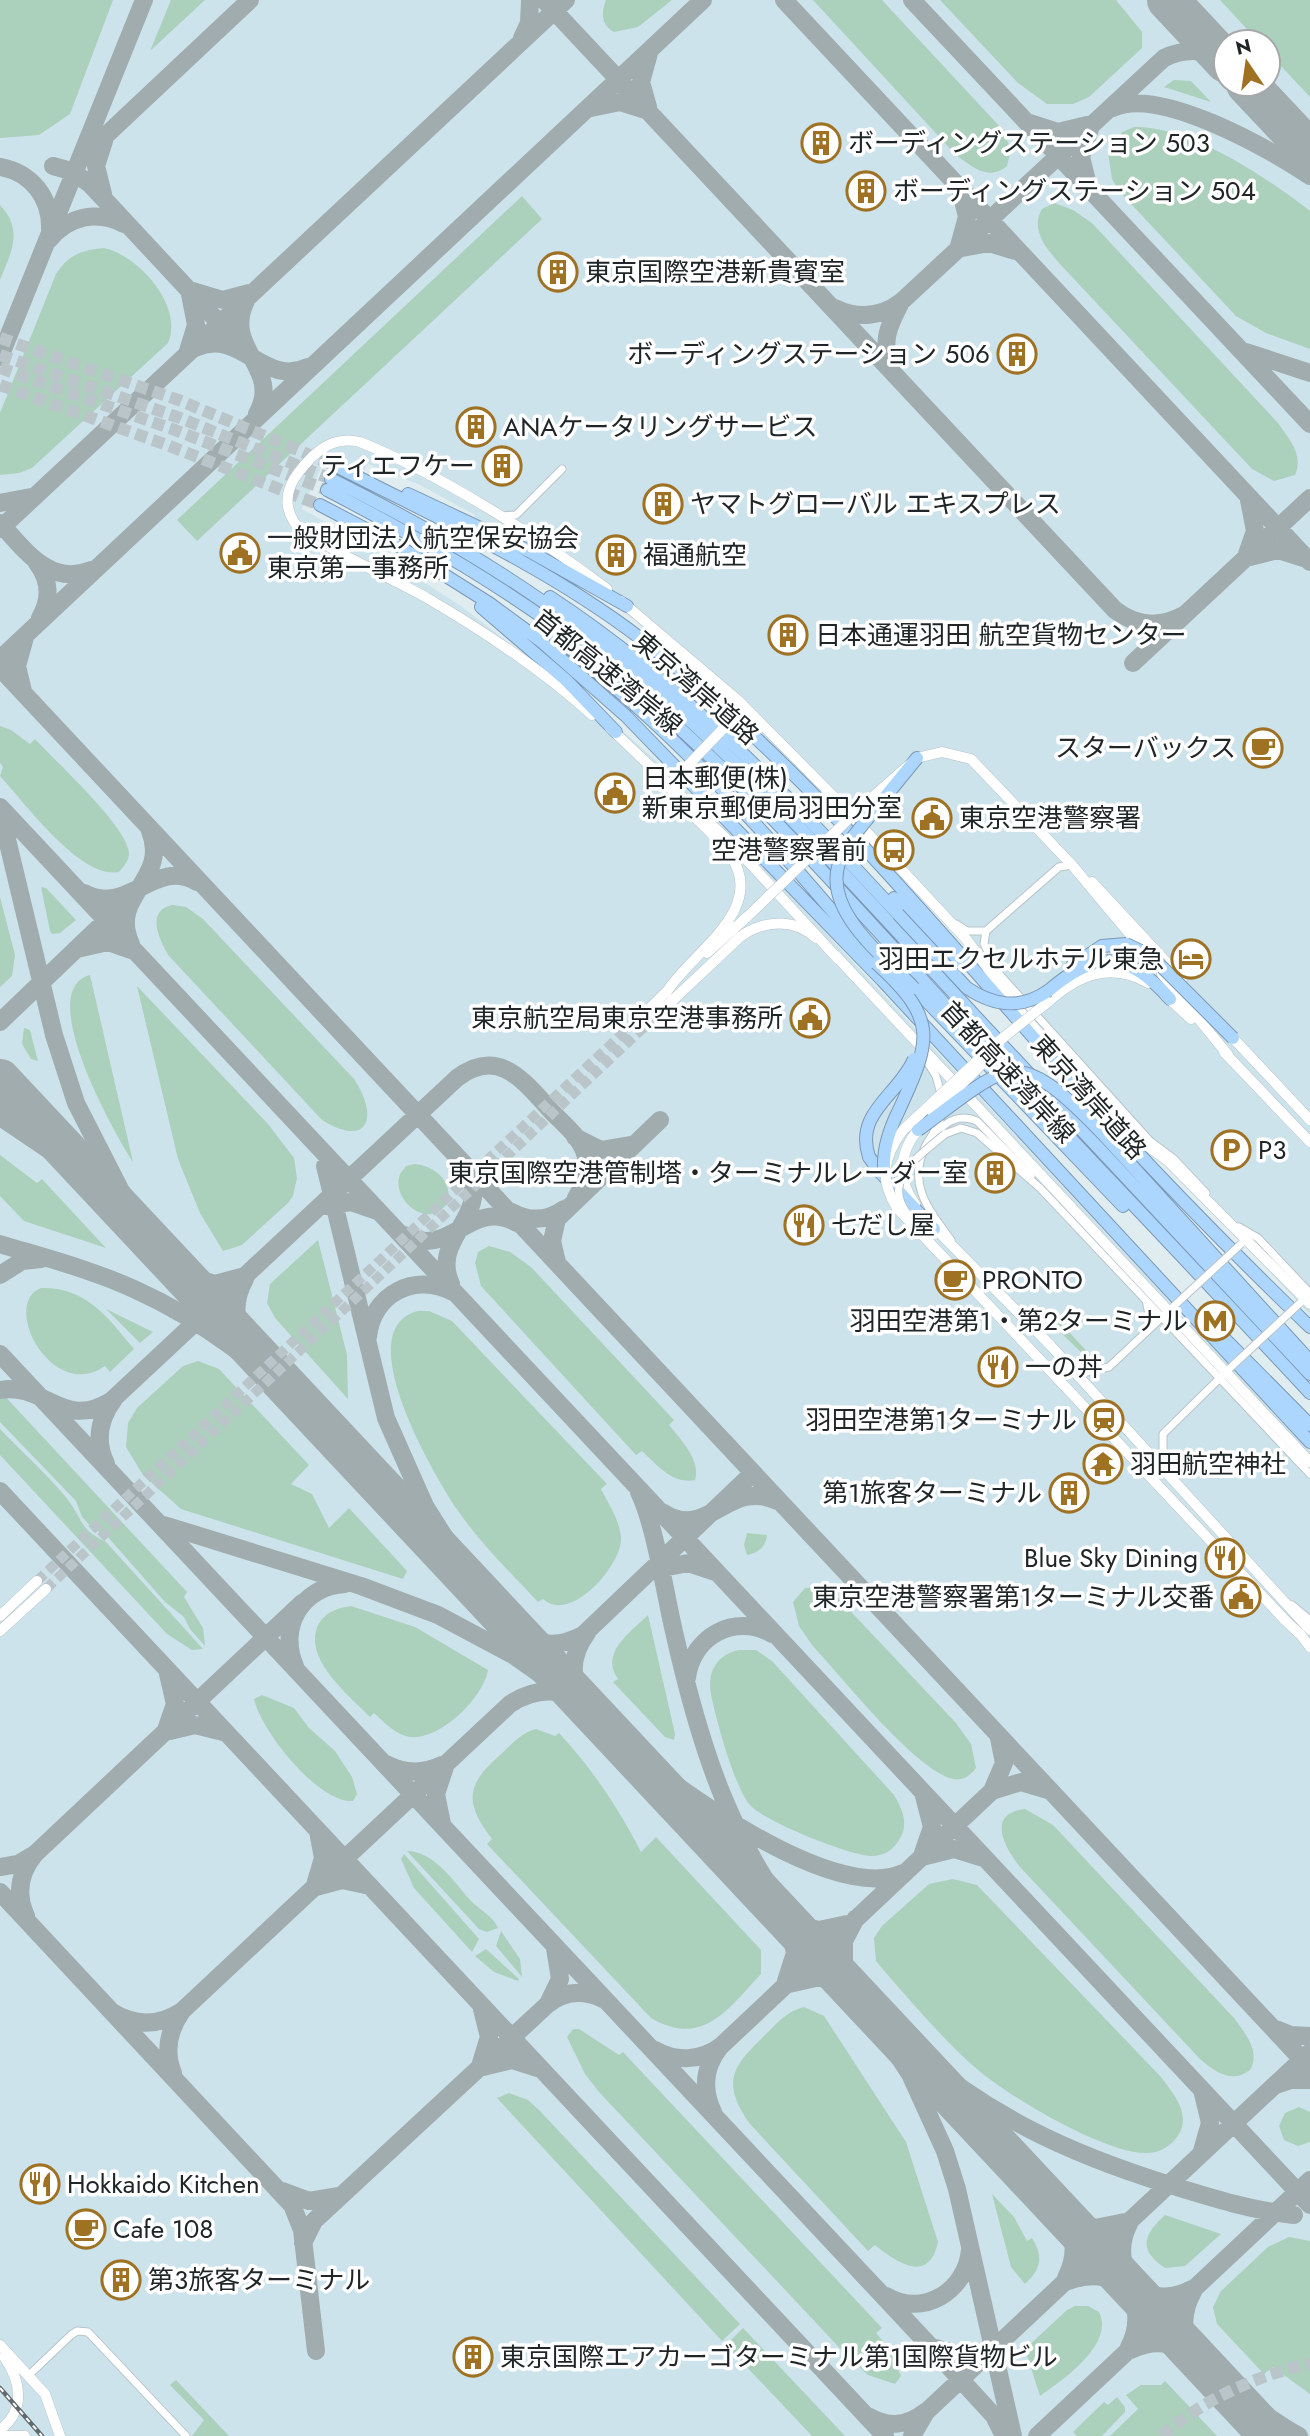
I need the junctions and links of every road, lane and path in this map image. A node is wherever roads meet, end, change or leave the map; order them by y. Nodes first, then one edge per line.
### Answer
1 (562, 469) dead end
2 (336, 477) junction
3 (320, 505) tunnel mouth
4 (516, 515) junction
5 (496, 516) junction
6 (520, 531) junction
7 (400, 547) junction
8 (461, 549) junction
9 (478, 575) junction
10 (627, 606) junction
11 (743, 710) junction
12 (615, 733) junction
13 (917, 758) joint
14 (757, 765) junction
15 (674, 782) junction
16 (717, 782) junction
17 (864, 813) junction
18 (1072, 864) junction
19 (944, 916) junction
20 (986, 931) junction
21 (838, 959) junction
22 (876, 963) junction
23 (1063, 977) junction
24 (882, 980) junction
25 (989, 985) junction
26 (666, 993) junction
27 (1048, 996) junction
28 (1170, 999) junction
29 (1233, 1038) junction
30 (918, 1046) junction
31 (1228, 1055) junction
32 (1310, 1120) edge
33 (918, 1130) junction
34 (928, 1141) junction
35 (1310, 1142) edge
36 (884, 1168) junction
37 (1040, 1188) junction
38 (934, 1229) junction
39 (920, 1231) junction
40 (1244, 1241) junction
41 (964, 1257) junction
42 (1201, 1277) junction
43 (1161, 1280) junction
44 (1144, 1297) junction
45 (1307, 1299) edge
46 (1169, 1311) junction
47 (1310, 1328) edge
48 (1144, 1335) junction
49 (1051, 1346) junction
50 (1310, 1361) edge
51 (1225, 1373) junction
52 (1310, 1374) edge
53 (1205, 1393) junction
54 (1310, 1393) edge
55 (1236, 1395) junction
56 (1310, 1425) edge
57 (1310, 1442) edge
58 (1310, 1462) edge
59 (1310, 1474) edge
60 (1182, 1489) junction
61 (37, 1581) tunnel mouth
62 (1270, 1586) junction
63 (46, 1589) tunnel mouth
64 (0, 1616) edge
65 (1310, 1620) edge
66 (0, 1631) edge
67 (1305, 1632) edge
68 (1310, 1645) edge
69 (0, 2345) edge
70 (0, 2350) edge
71 (29, 2375) junction
72 (0, 2430) edge
73 (0, 2436) edge
74 (25, 2436) edge
75 (60, 2436) edge
76 (186, 2436) edge

1 - 4 street
2 - 8 highway, 首都高速湾岸線
2 - 9 highway, 首都高速湾岸線
2 - 10 highway
2 - 25 highway, 東京湾岸道路
3 - 7 highway
4 - 5 street
4 - 6 street
5 - 6 street
5 - 12 street
6 - 10 street
7 - 12 highway
7 - 24 highway
8 - 14 highway
8 - 52 highway, 首都高速湾岸線
9 - 16 highway
9 - 42 highway, 首都高速湾岸線
10 - 11 street
11 - 15 street, bridge
11 - 19 street
12 - 15 street
13 - 17 highway
13 - 18 street
14 - 25 highway
14 - 27 highway, bridge
15 - 21 street
15 - 26 street
16 - 22 highway
16 - 24 highway
17 - 26 street, bridge
17 - 42 highway, bridge
18 - 20 street
18 - 29 street, bridge
18 - 31 street
19 - 20 street
19 - 40 street
20 - 45 street
21 - 26 street
21 - 30 street
22 - 36 highway, bridge
22 - 38 highway, bridge
23 - 27 highway
23 - 28 highway
23 - 29 highway, bridge
24 - 43 highway
25 - 47 highway, 東京湾岸道路
27 - 28 street
27 - 33 street, bridge
27 - 36 street, bridge
28 - 31 street
29 - 32 street, bridge
30 - 34 street
30 - 46 street
31 - 35 street
33 - 38 street
33 - 50 highway, bridge
34 - 37 street
34 - 41 street
36 - 39 street, bridge
37 - 39 street, bridge
37 - 44 street
38 - 41 street
39 - 67 street, bridge
40 - 45 street
40 - 46 street, bridge
41 - 49 street
42 - 54 highway, 首都高速湾岸線
43 - 56 highway
43 - 57 highway
44 - 46 street
44 - 48 street
45 - 51 street, bridge
46 - 48 street
46 - 51 street
48 - 49 street
49 - 60 street
51 - 53 street
51 - 55 street
51 - 58 street
53 - 55 street
53 - 60 street
55 - 59 street
60 - 62 street
61 - 64 street
62 - 65 street
62 - 67 street
63 - 66 street
67 - 68 street, bridge
69 - 71 street
70 - 72 street
71 - 75 street
71 - 76 street
73 - 74 street

